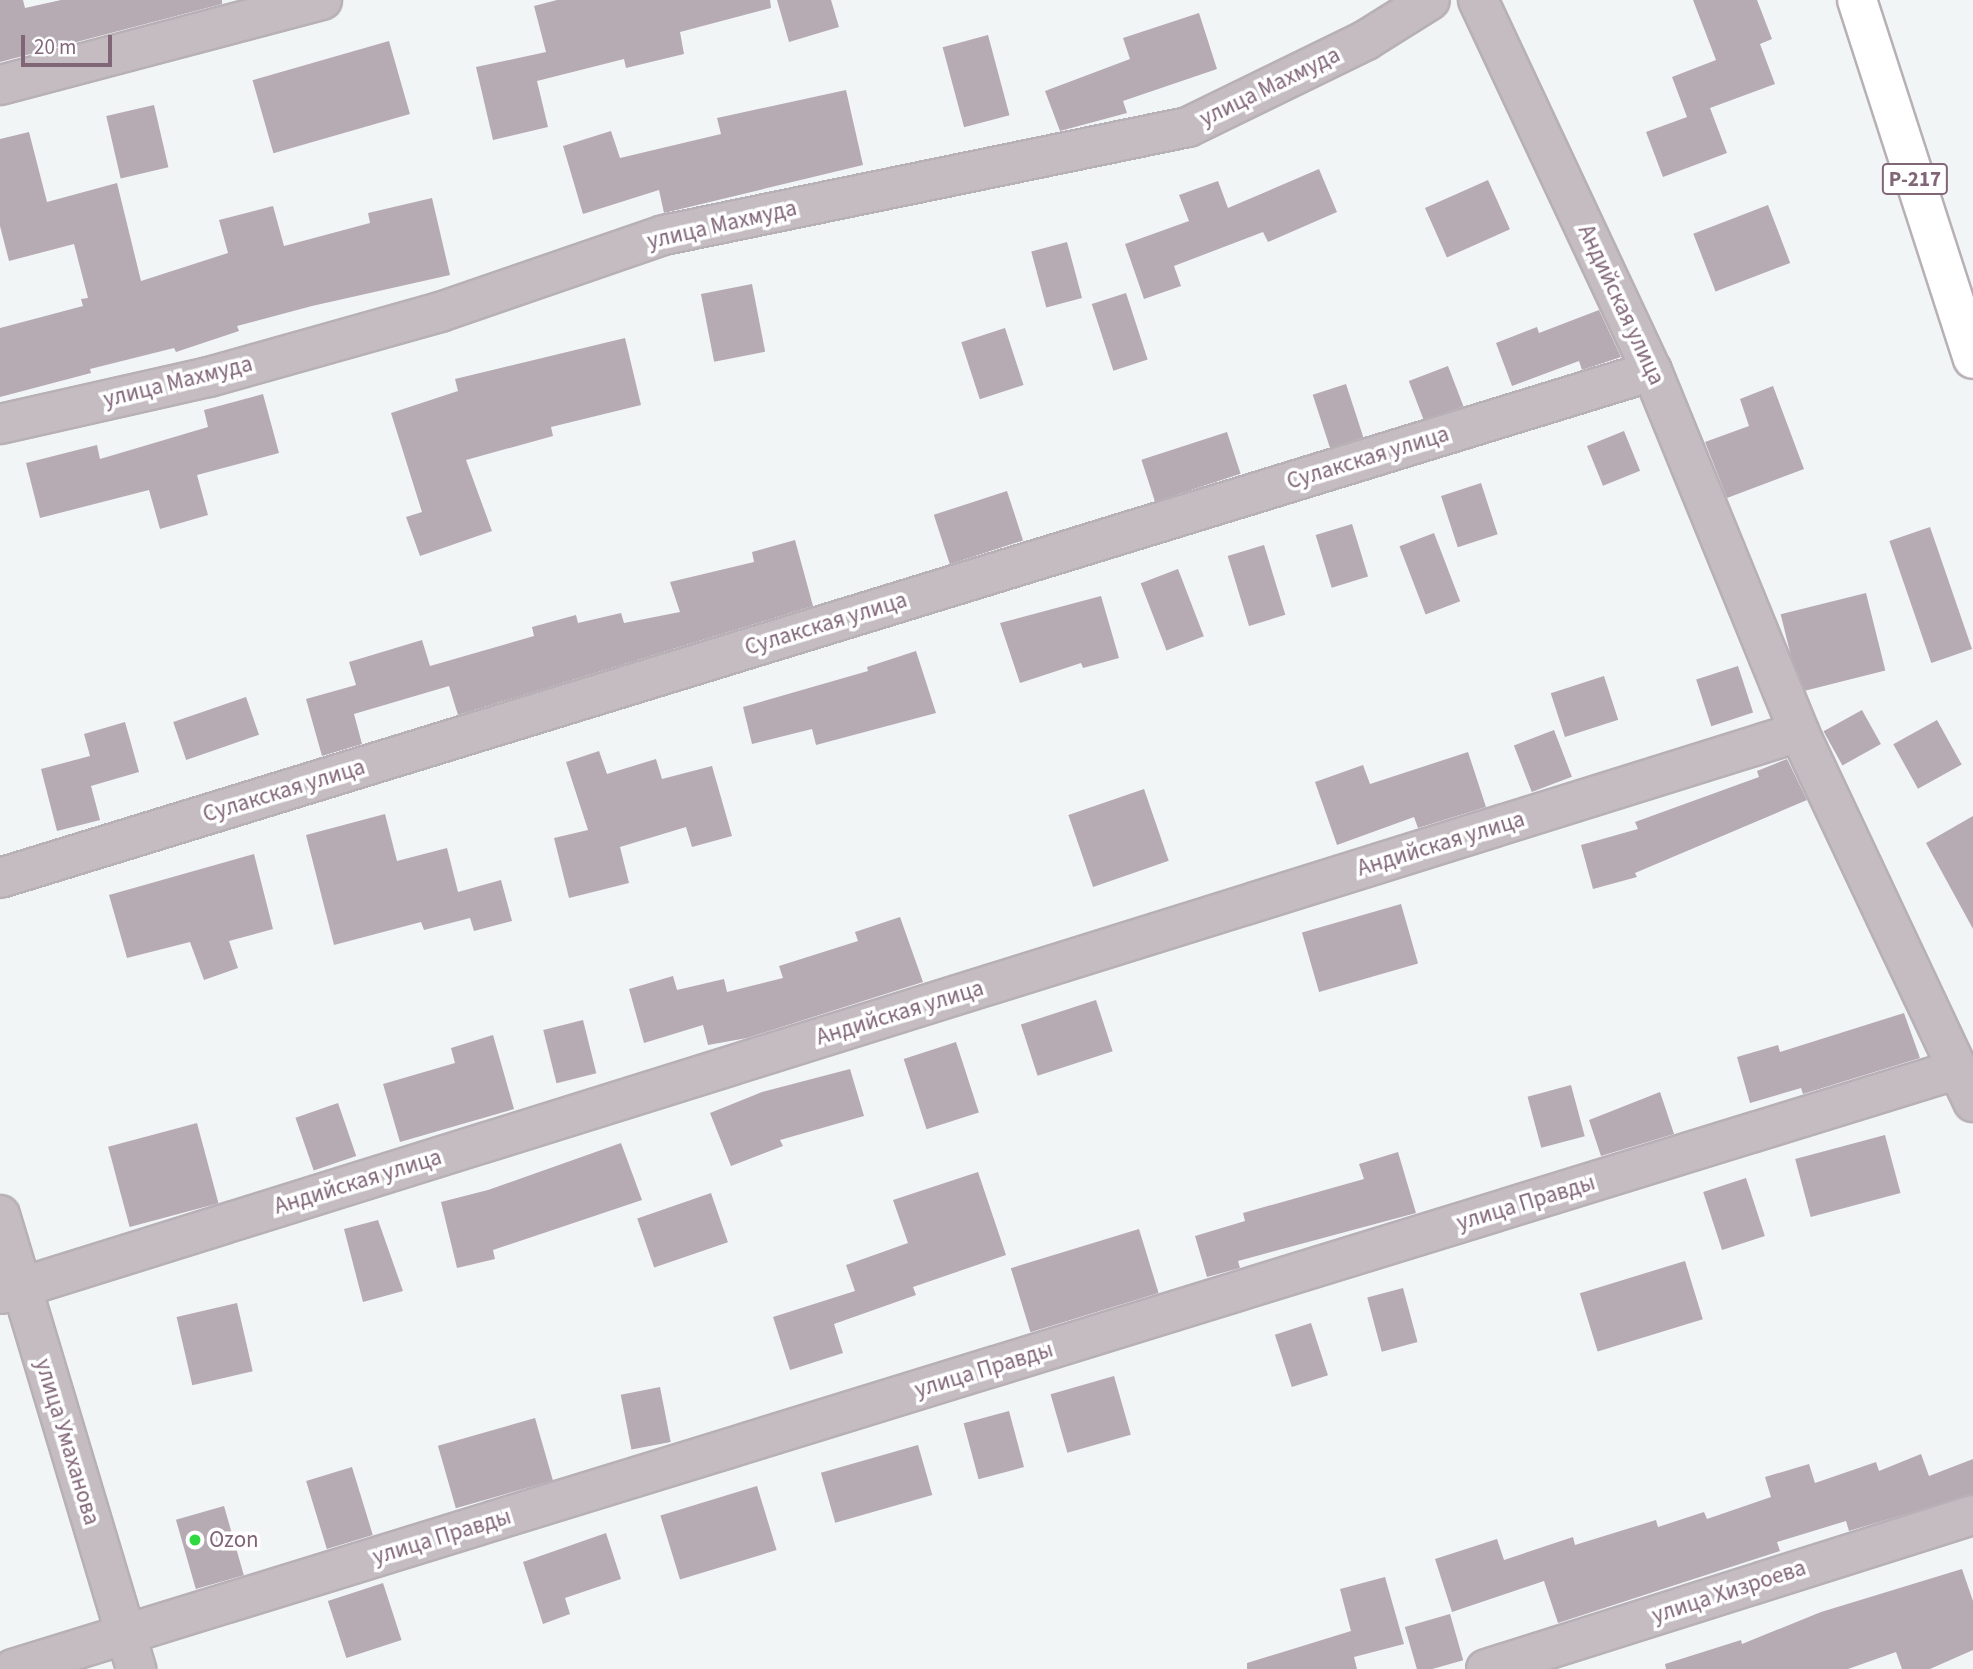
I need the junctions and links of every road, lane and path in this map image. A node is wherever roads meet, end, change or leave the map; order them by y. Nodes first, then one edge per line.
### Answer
1 (322, 0) edge
2 (1430, 0) edge
3 (1478, 0) edge
4 (1857, 0) edge
5 (0, 85) edge
6 (1973, 359) edge
7 (1652, 371) junction
8 (0, 424) edge
9 (1799, 732) junction
10 (0, 878) edge
11 (1964, 1086) edge
12 (0, 1215) edge
13 (10, 1291) edge
14 (1973, 1515) edge
15 (131, 1652) edge
16 (13, 1669) edge
17 (1486, 1669) edge

1 - 5 street
2 - 8 street, улица Махмуда
3 - 7 street, Андийская улица
4 - 6 highway, Р-217
7 - 9 street, Андийская улица
7 - 10 street, Сулакская улица
9 - 11 street, Андийская улица
9 - 13 street, Андийская улица
11 - 15 street, улица Правды
12 - 13 street, улица Умаханова
13 - 15 street, улица Умаханова
14 - 17 street, улица Хизроева
15 - 16 street, улица Правды

